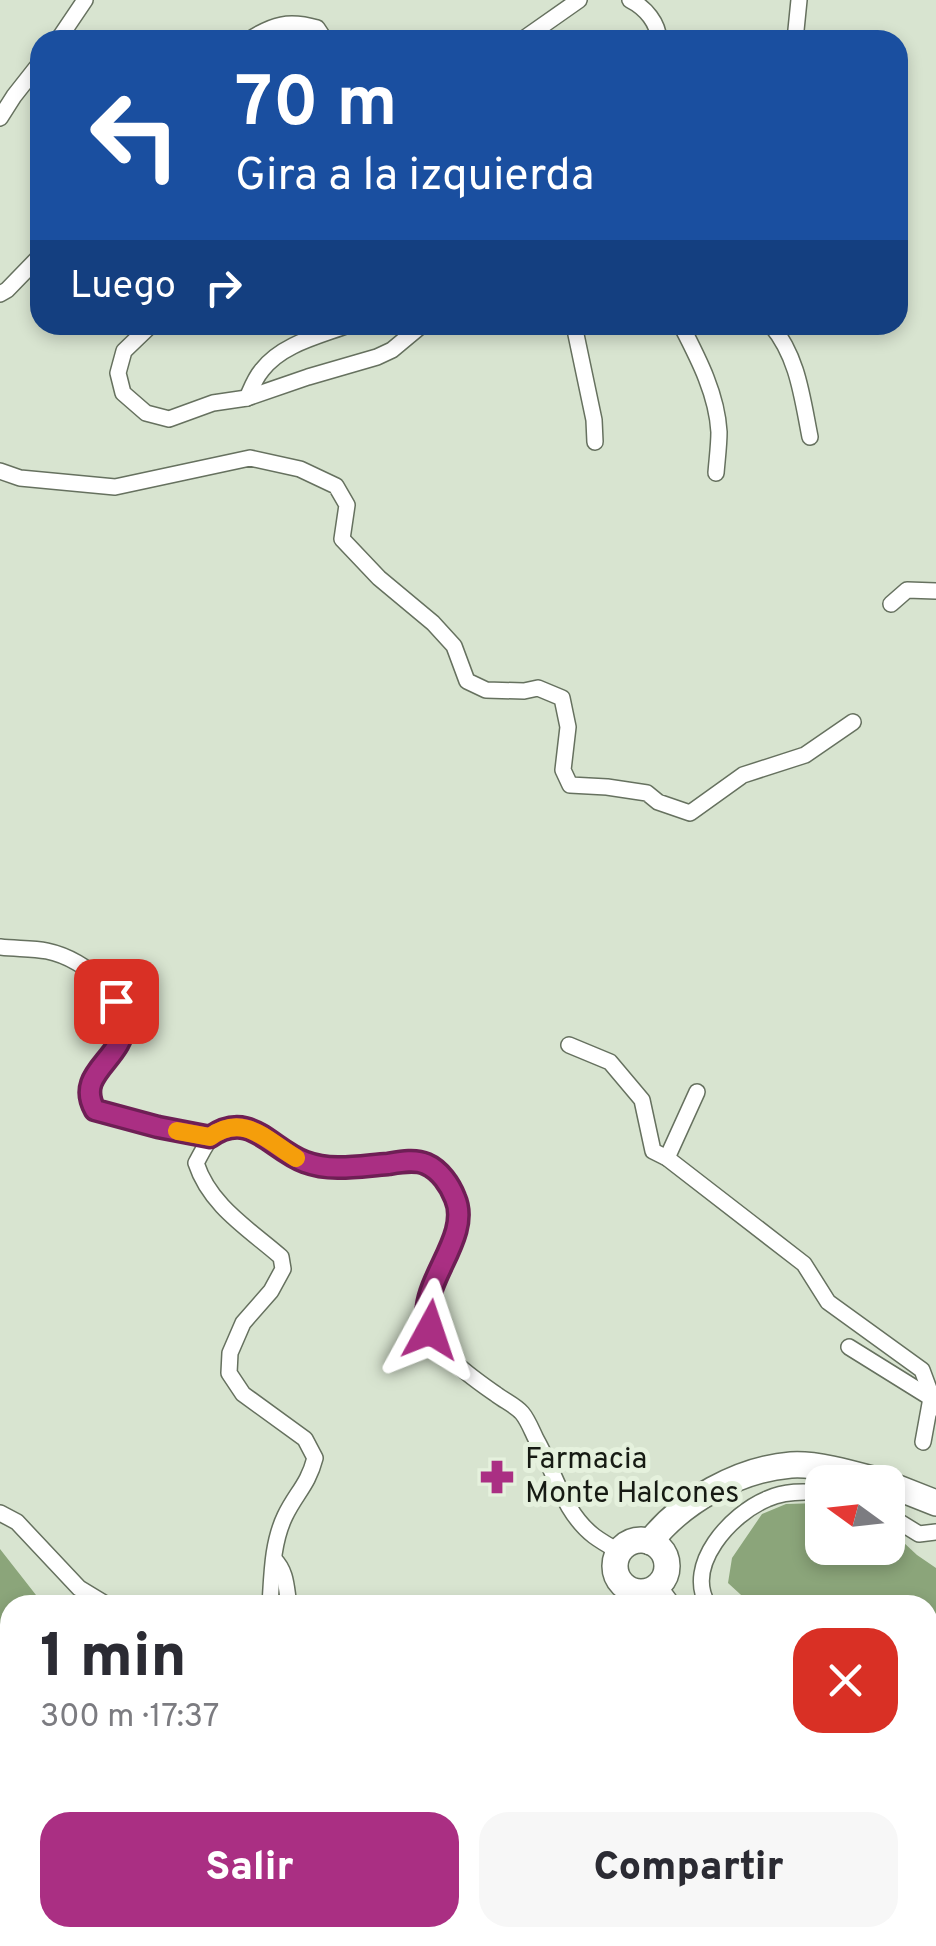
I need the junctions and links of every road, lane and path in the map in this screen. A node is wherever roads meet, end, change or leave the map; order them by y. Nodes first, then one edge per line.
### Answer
1 (84, 0) edge
2 (578, 0) edge
3 (630, 0) edge
4 (799, 0) edge
5 (64, 30) edge
6 (264, 30) edge
7 (318, 30) edge
8 (536, 30) edge
9 (658, 30) edge
10 (796, 30) edge
11 (30, 76) edge
12 (0, 118) edge
13 (30, 266) edge
14 (0, 294) edge
15 (141, 335) edge
16 (319, 335) edge
17 (410, 335) edge
18 (576, 335) edge
19 (686, 335) edge
20 (780, 335) edge
21 (246, 398) junction
22 (810, 437) dead end
23 (595, 442) dead end
24 (0, 471) edge
25 (716, 473) dead end
26 (936, 591) edge
27 (891, 604) dead end
28 (853, 722) dead end
29 (0, 947) edge
30 (569, 1046) dead end
31 (697, 1092) dead end
32 (210, 1137) junction
33 (667, 1158) junction
34 (850, 1347) dead end
35 (934, 1403) edge
36 (923, 1442) dead end
37 (805, 1467) edge
38 (805, 1491) edge
39 (905, 1491) edge
40 (936, 1503) edge
41 (0, 1513) edge
42 (905, 1525) edge
43 (936, 1532) edge
44 (650, 1542) junction
45 (620, 1552) junction
46 (274, 1559) junction
47 (91, 1595) edge
48 (271, 1595) edge
49 (288, 1595) edge
50 (644, 1595) edge
51 (650, 1595) edge
52 (702, 1595) edge

1 - 5 street
2 - 8 street
3 - 9 street
4 - 10 street
6 - 7 street
11 - 12 street
13 - 14 street
15 - 21 street
16 - 21 street
17 - 21 street
18 - 23 street
19 - 25 street
20 - 22 street
24 - 28 street
26 - 27 street
29 - 32 street
30 - 33 street
31 - 33 street
32 - 45 street
32 - 46 street
33 - 35 street
34 - 35 street
35 - 36 street
37 - 44 main road
38 - 52 street
39 - 40 main road
41 - 47 street
42 - 43 street
44 - 45 main road
44 - 51 main road
45 - 50 main road
46 - 48 street
46 - 49 street

